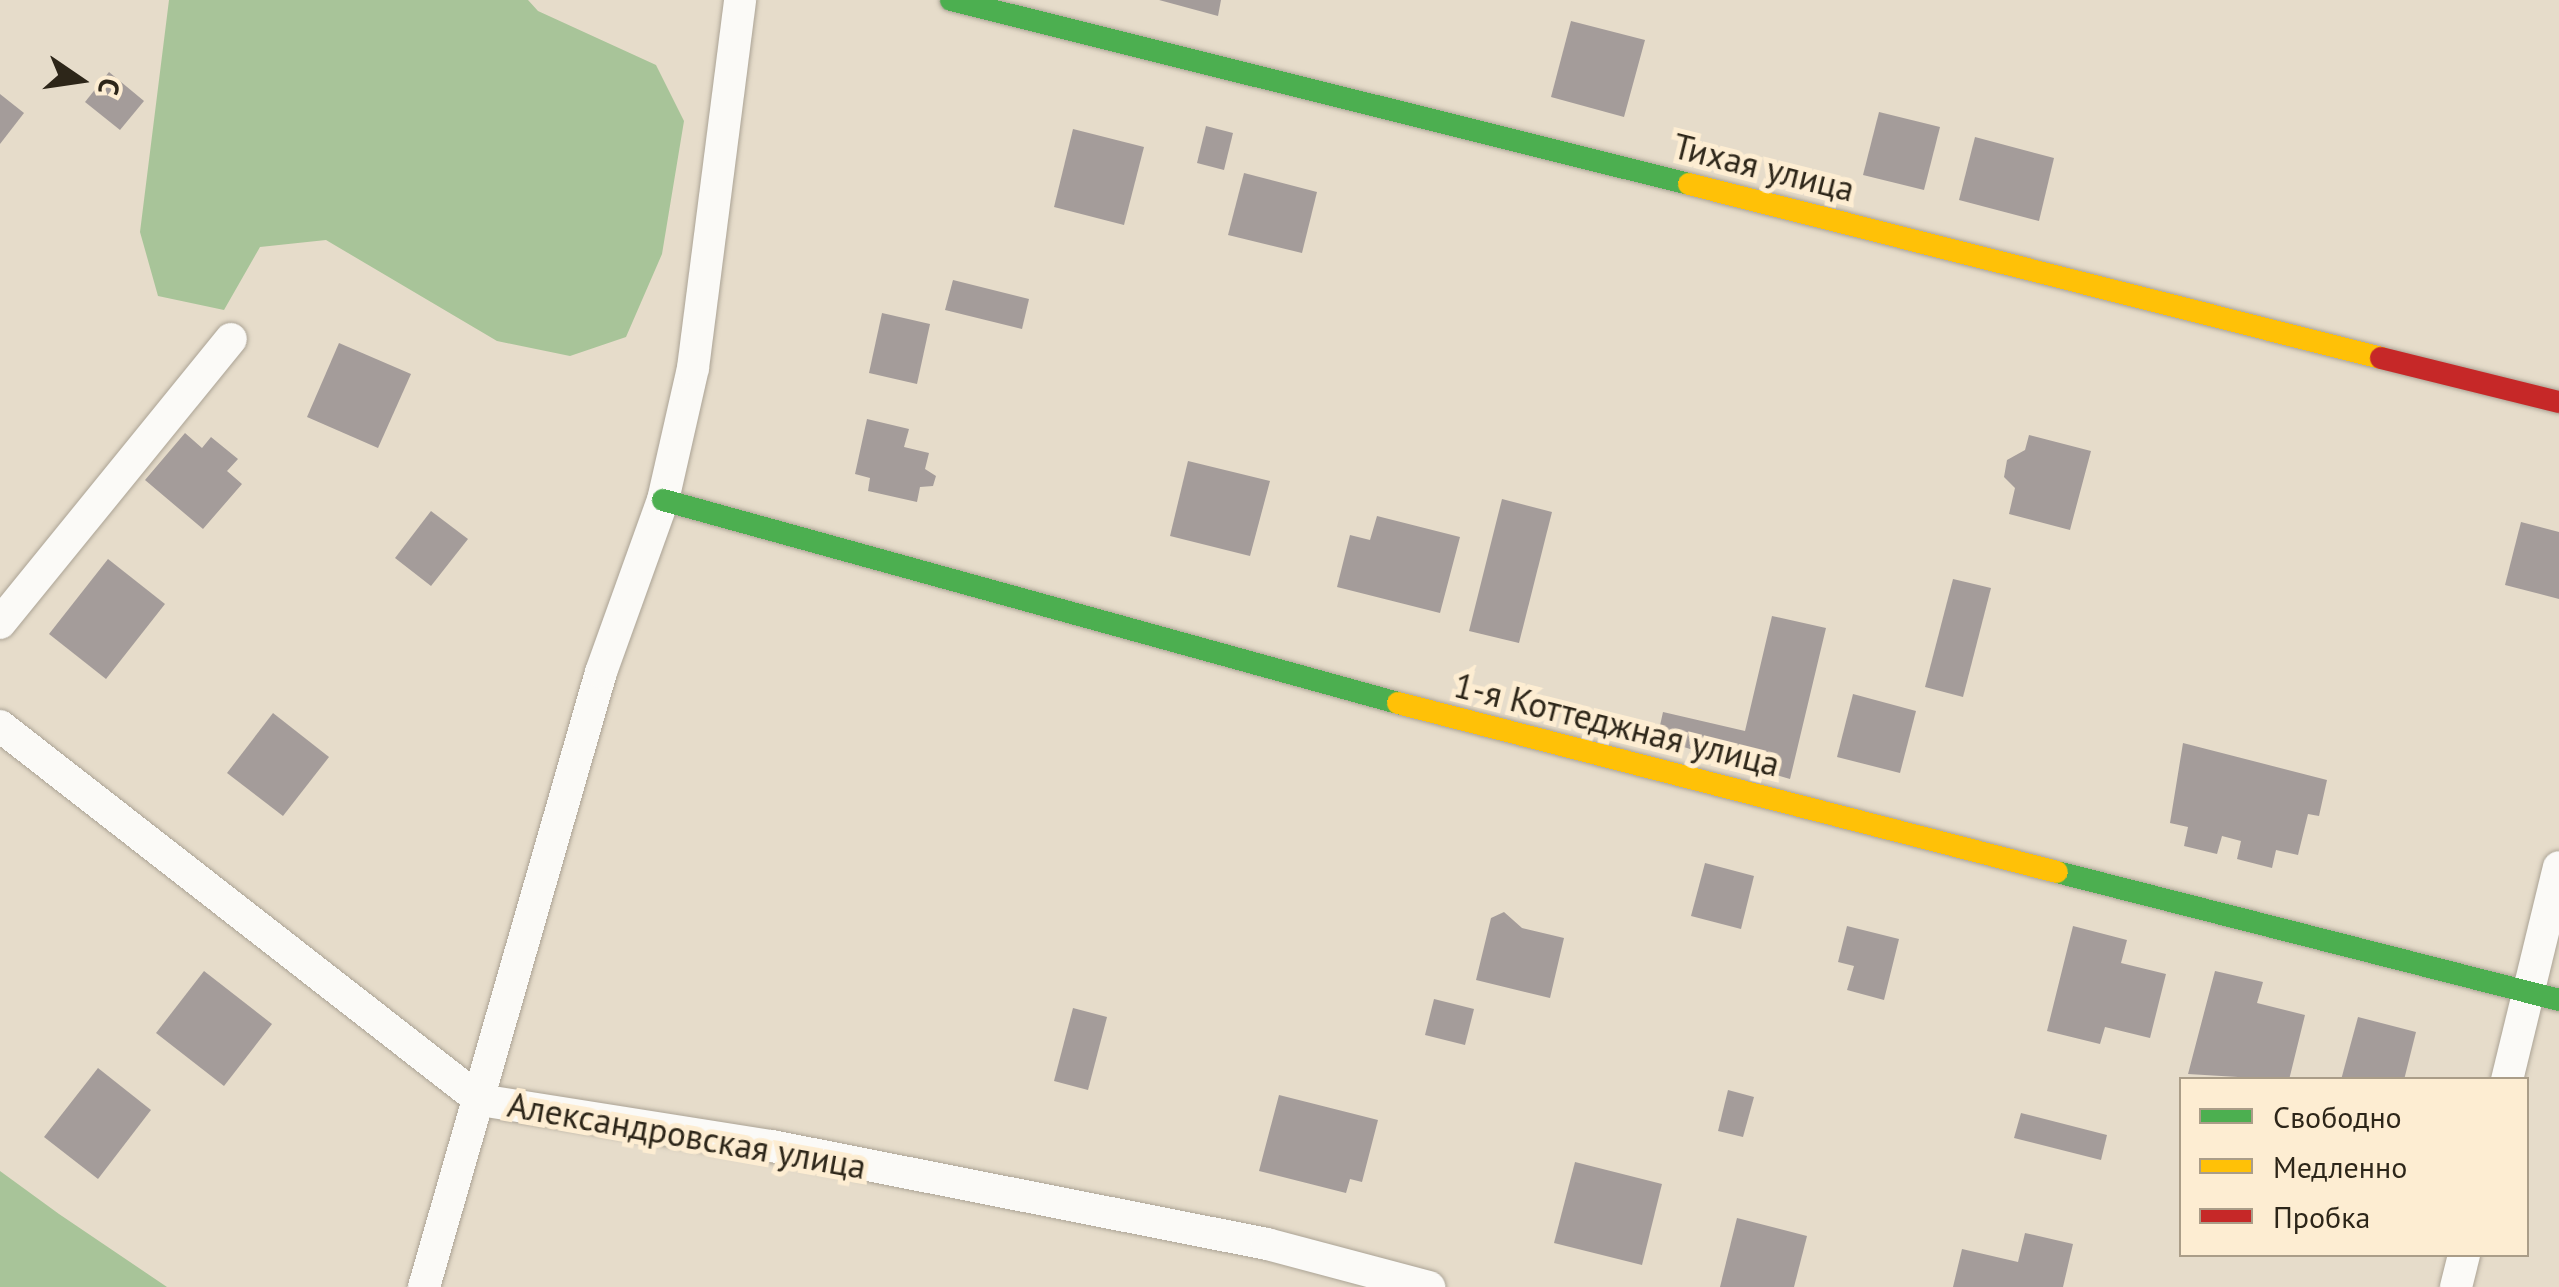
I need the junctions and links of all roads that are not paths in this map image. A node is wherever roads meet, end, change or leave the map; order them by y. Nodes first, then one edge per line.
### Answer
1 (740, 0) edge
2 (951, 0) edge
3 (231, 339) dead end
4 (2559, 402) edge
5 (663, 500) junction
6 (0, 623) edge
7 (0, 726) edge
8 (2559, 867) edge
9 (2544, 996) edge
10 (2508, 1077) edge
11 (480, 1100) junction
12 (2463, 1257) edge
13 (424, 1287) edge
14 (1429, 1287) edge
15 (2456, 1287) edge

1 - 5 street
2 - 4 street, Тихая улица
3 - 6 street
5 - 9 street, 1-я Коттеджная улица
5 - 11 street
7 - 11 street, Александровская улица
8 - 9 street
9 - 10 street
11 - 13 street
11 - 14 street, Александровская улица
12 - 15 street

